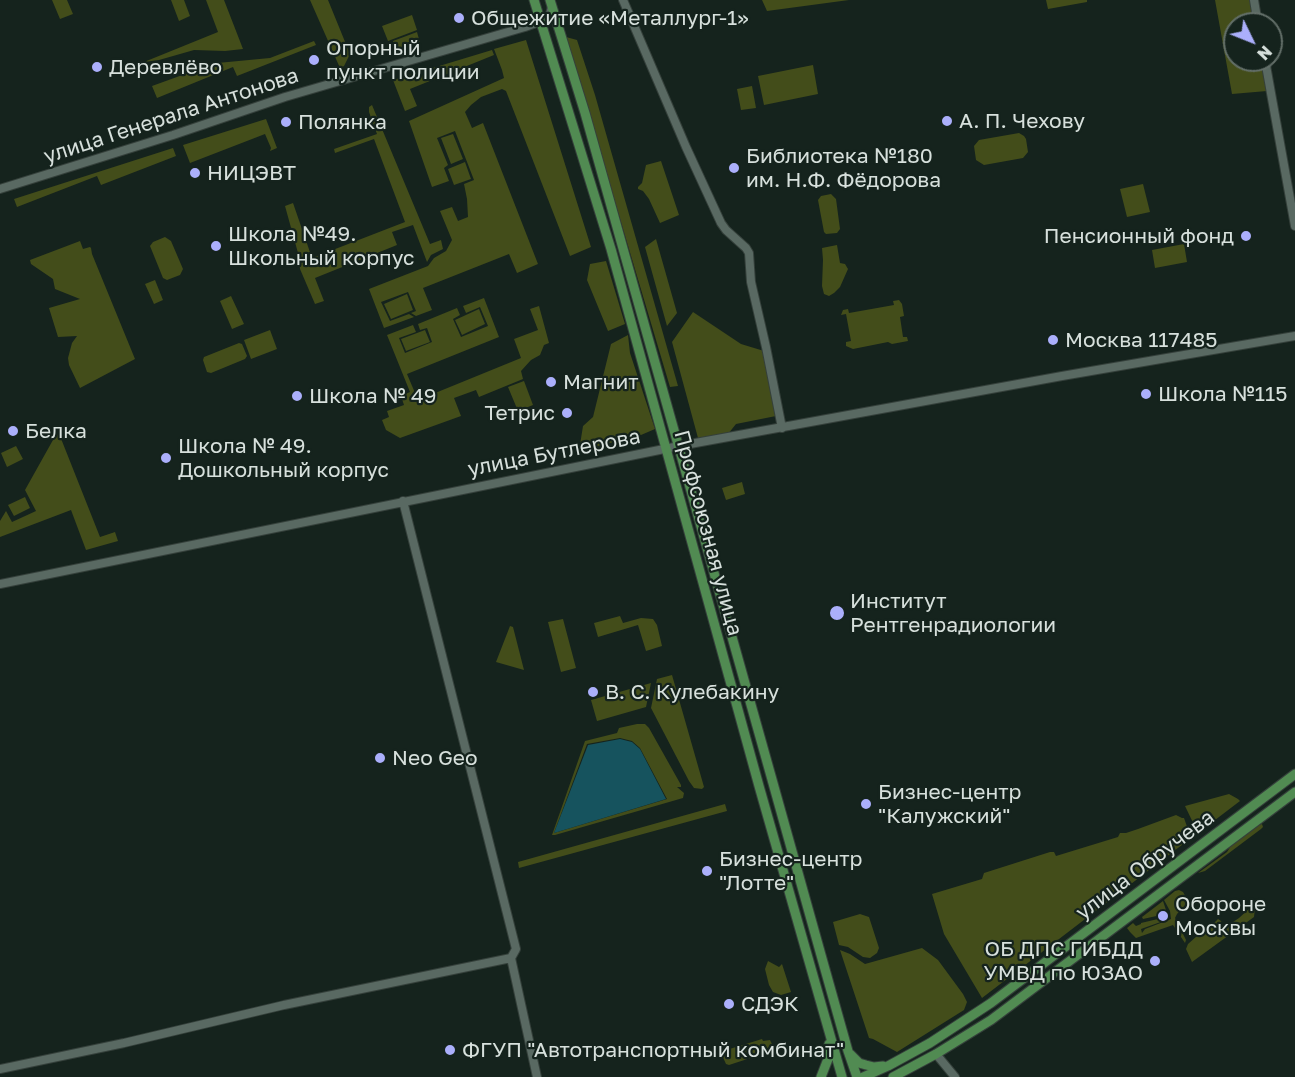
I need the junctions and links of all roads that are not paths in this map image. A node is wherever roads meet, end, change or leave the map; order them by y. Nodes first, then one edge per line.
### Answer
1 (534, 0) edge
2 (623, 0) edge
3 (551, 3) edge
4 (541, 22) junction
5 (568, 59) junction
6 (553, 64) junction
7 (1267, 72) edge
8 (0, 189) edge
9 (1295, 226) edge
10 (1295, 336) edge
11 (782, 428) junction
12 (679, 446) junction
13 (667, 449) junction
14 (403, 501) junction
15 (0, 584) edge
16 (1295, 774) edge
17 (1295, 792) edge
18 (1254, 805) junction
19 (1262, 816) junction
20 (512, 958) junction
21 (829, 1033) junction
22 (848, 1052) junction
23 (936, 1054) junction
24 (888, 1066) junction
25 (0, 1069) edge
26 (537, 1077) edge
27 (820, 1077) edge
28 (842, 1077) edge
29 (857, 1077) edge
30 (864, 1077) edge
31 (893, 1077) edge
32 (955, 1077) edge

1 - 4 main road, Профсоюзная улица
2 - 11 street
3 - 4 street
3 - 5 main road, Профсоюзная улица
4 - 6 main road, Профсоюзная улица
4 - 8 street, улица Генерала Антонова
5 - 6 street
5 - 12 main road, Профсоюзная улица
6 - 13 main road, Профсоюзная улица
7 - 9 street
10 - 11 street, улица Бутлерова
11 - 12 street, улица Бутлерова
12 - 13 street, улица Бутлерова
12 - 22 main road, Профсоюзная улица
13 - 14 street, улица Бутлерова
13 - 21 main road, Профсоюзная улица
14 - 15 street, улица Бутлерова
14 - 20 street
16 - 18 main road, улица Обручева
17 - 19 main road, улица Обручева
18 - 19 street
18 - 24 main road, улица Обручева
19 - 23 main road, улица Обручева
20 - 25 street
20 - 26 street
21 - 27 main road
21 - 28 main road, Профсоюзная улица
22 - 24 main road
22 - 29 main road, Профсоюзная улица
23 - 31 main road, улица Обручева
23 - 32 street
24 - 30 main road, улица Обручева

